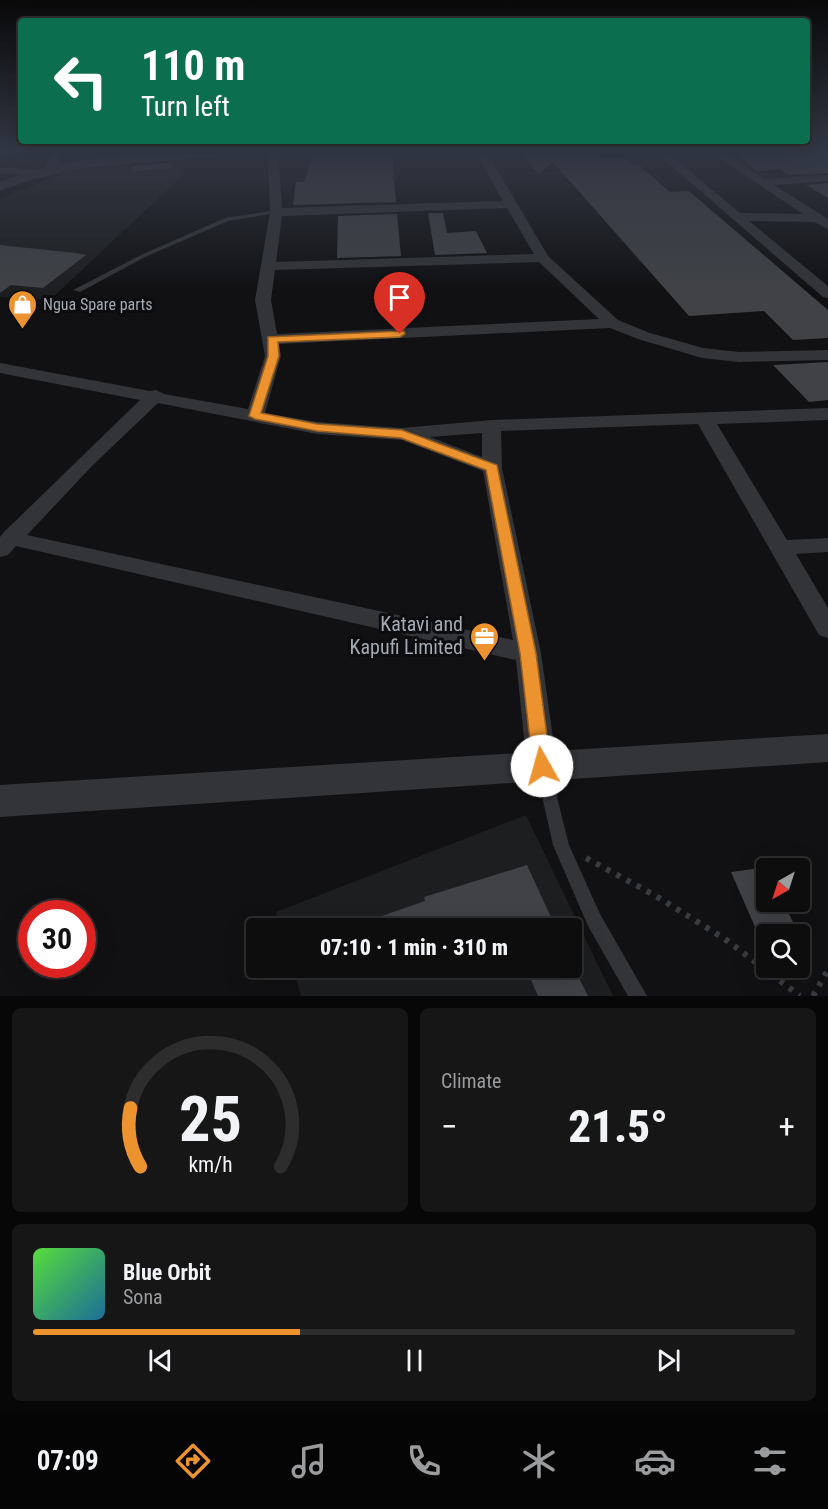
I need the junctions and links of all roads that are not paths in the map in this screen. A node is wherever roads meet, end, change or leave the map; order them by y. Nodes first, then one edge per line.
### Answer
1 (275, 197) edge
2 (506, 197) edge
3 (715, 197) edge
4 (787, 197) edge
5 (510, 204) junction
6 (276, 212) junction
7 (738, 217) junction
8 (823, 221) edge
9 (543, 258) junction
10 (268, 266) junction
11 (77, 290) dead end
12 (828, 294) edge
13 (612, 323) junction
14 (272, 339) junction
15 (828, 355) edge
16 (0, 368) edge
17 (156, 395) junction
18 (828, 414) edge
19 (255, 416) junction
20 (704, 418) junction
21 (492, 426) junction
22 (402, 434) junction
23 (492, 468) junction
24 (5, 544) edge
25 (828, 545) edge
26 (779, 548) junction
27 (828, 629) edge
28 (528, 653) junction
29 (828, 748) edge
30 (542, 766) junction
31 (0, 801) edge
32 (638, 996) edge

1 - 6 street
2 - 5 street
3 - 7 street
4 - 8 street
5 - 6 street
5 - 9 street
6 - 10 street
6 - 11 lane
7 - 8 street
7 - 12 street
9 - 10 street
9 - 13 street
10 - 14 street
13 - 14 street
13 - 15 street
14 - 19 street
16 - 17 street
17 - 19 street
17 - 24 street
18 - 20 street
19 - 22 street
20 - 21 street
20 - 26 street
21 - 22 street
21 - 23 street
22 - 23 street
23 - 28 street
24 - 28 street
25 - 26 street
26 - 27 street
28 - 30 street
29 - 30 street
30 - 31 street
30 - 32 lane

